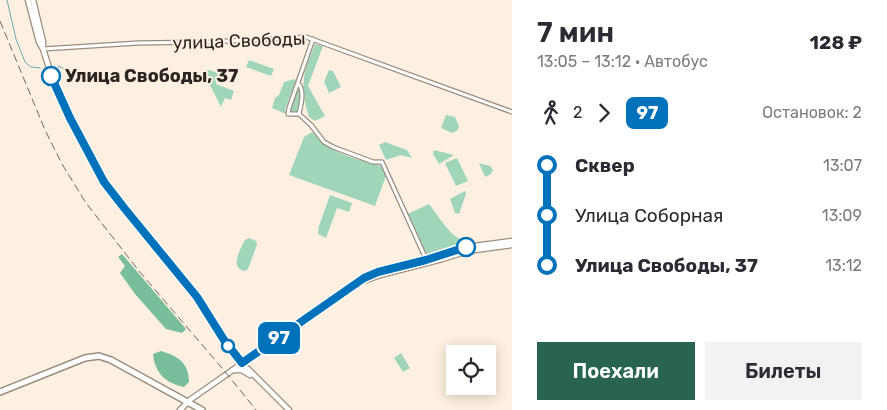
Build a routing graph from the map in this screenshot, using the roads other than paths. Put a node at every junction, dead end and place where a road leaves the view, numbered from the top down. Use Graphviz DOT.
graph roads {
  1 [pos="28,0"];
  2 [pos="33,0"];
  3 [pos="313,39"];
  4 [pos="43,49"];
  5 [pos="298,83"];
  6 [pos="512,112"];
  7 [pos="299,114"];
  8 [pos="512,240"];
  9 [pos="512,245"];
  10 [pos="426,260"];
  11 [pos="358,283"];
  12 [pos="242,363"];
  13 [pos="233,370"];
  14 [pos="258,380"];
  15 [pos="0,394"];
  16 [pos="186,404"];
  17 [pos="180,410"];
  18 [pos="196,410"];
  19 [pos="202,410"];
  20 [pos="289,410"];
  1 -- 4 [label="street"];
  2 -- 4 [label="street"];
  3 -- 4 [label="street, улица Свободы"];
  3 -- 5 [label="street"];
  3 -- 6 [label="street, улица Свободы"];
  4 -- 12 [label="street"];
  5 -- 7 [label="street"];
  5 -- 7 [label="street"];
  7 -- 10 [label="street"];
  8 -- 10 [label="street"];
  9 -- 11 [label="street"];
  10 -- 11 [label="street"];
  11 -- 12 [label="street"];
  12 -- 13 [label="street"];
  12 -- 14 [label="street"];
  13 -- 14 [label="street"];
  13 -- 16 [label="street"];
  14 -- 20 [label="street"];
  15 -- 16 [label="main road"];
  16 -- 17 [label="street"];
  16 -- 18 [label="main road"];
  16 -- 19 [label="main road"];
}
